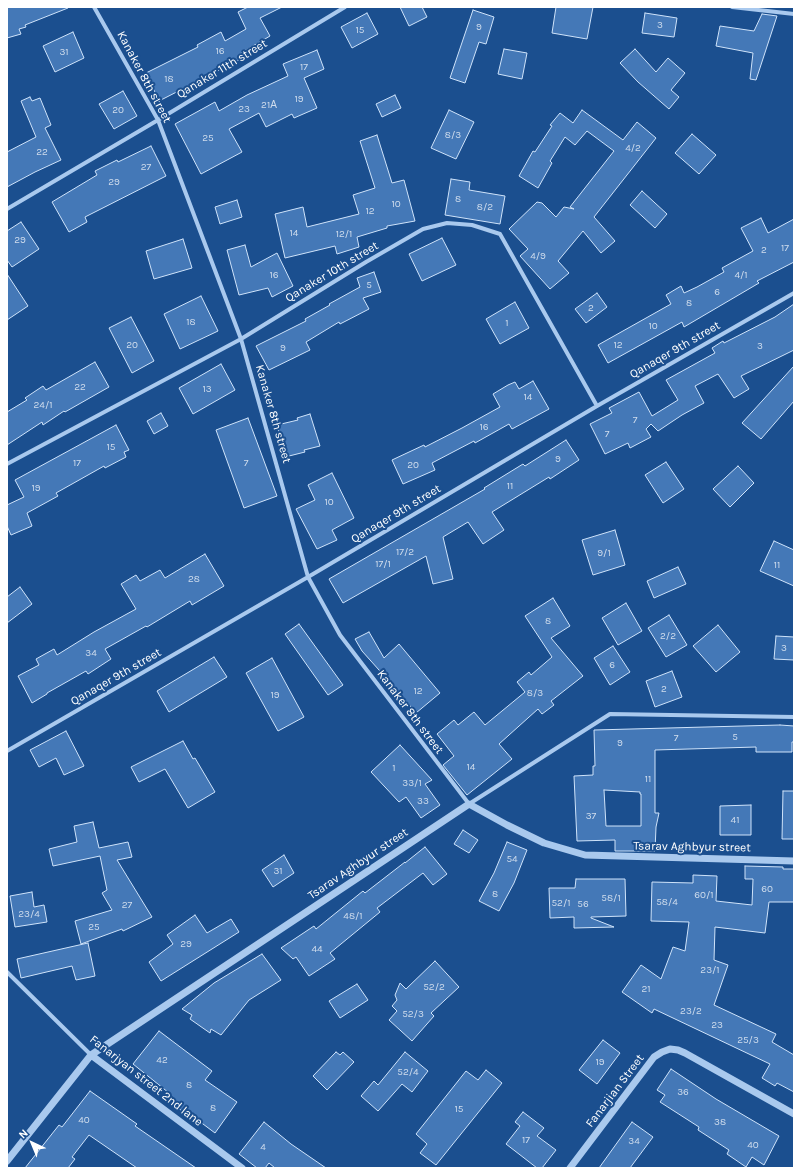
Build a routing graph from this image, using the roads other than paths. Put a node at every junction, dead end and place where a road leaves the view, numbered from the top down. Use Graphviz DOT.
graph roads {
  1 [pos="94,7"];
  2 [pos="345,7"];
  3 [pos="732,7"];
  4 [pos="794,14"];
  5 [pos="158,120"];
  6 [pos="7,210"];
  7 [pos="794,293"];
  8 [pos="241,340"];
  9 [pos="597,406"];
  10 [pos="7,464"];
  11 [pos="308,577"];
  12 [pos="794,717"];
  13 [pos="7,751"];
  14 [pos="469,804"];
  15 [pos="794,861"];
  16 [pos="7,972"];
  17 [pos="91,1055"];
  18 [pos="794,1114"];
  19 [pos="7,1161"];
  20 [pos="242,1168"];
  21 [pos="570,1168"];
  1 -- 5 [label="street, Kanaker 8th street"];
  2 -- 5 [label="street, Qanaker 11th street"];
  3 -- 4 [label="street"];
  5 -- 6 [label="street, Qanaker 11th street"];
  5 -- 8 [label="street, Kanaker 8th street"];
  7 -- 9 [label="street, Qanaqer 9th street"];
  8 -- 9 [label="street, Qanaker 10th street"];
  8 -- 10 [label="street, Qanaker 10th street"];
  8 -- 11 [label="street, Kanaker 8th street"];
  9 -- 11 [label="street, Qanaqer 9th street"];
  11 -- 13 [label="street, Qanaqer 9th street"];
  11 -- 14 [label="street, Kanaker 8th street"];
  12 -- 14 [label="street"];
  14 -- 15 [label="street, Tsarav Aghbyur street"];
  14 -- 17 [label="street, Tsarav Aghbyur street"];
  16 -- 17 [label="street, Fanarjyan street 2nd lane"];
  17 -- 19 [label="street, Tsarav Aghbyur street"];
  17 -- 20 [label="street, Fanarjyan street 2nd lane"];
  18 -- 21 [label="street, Fanarjian Street"];
}
